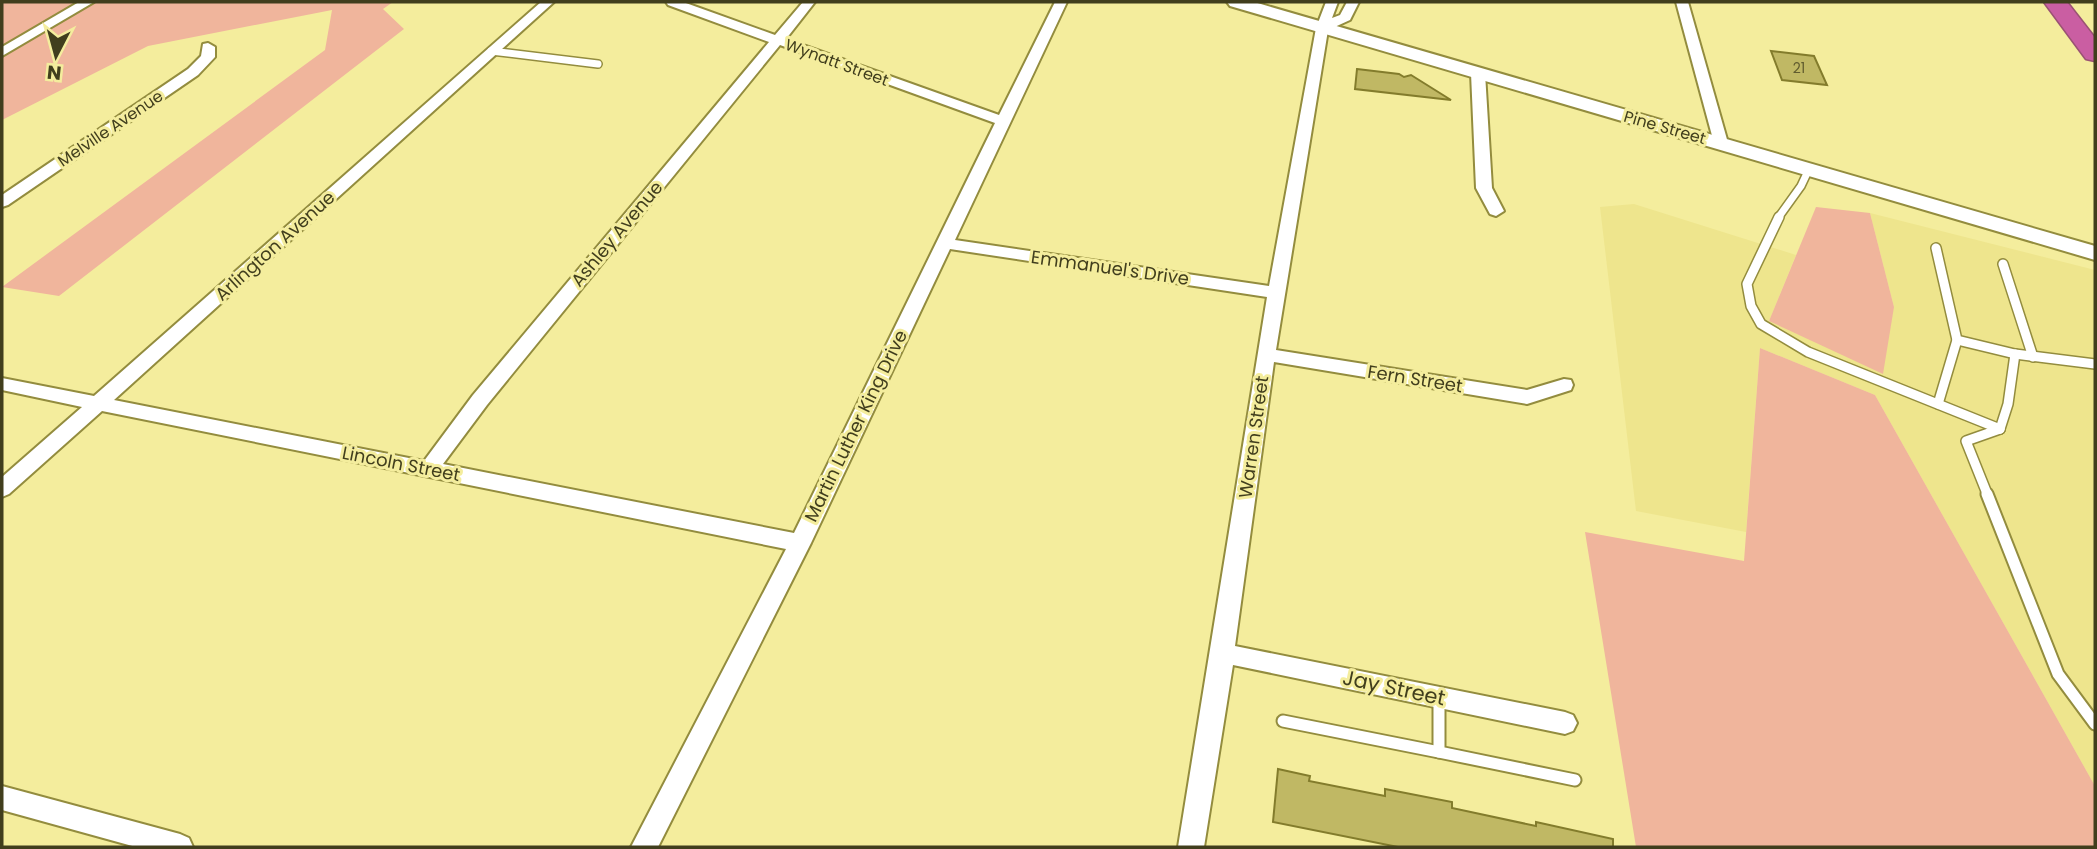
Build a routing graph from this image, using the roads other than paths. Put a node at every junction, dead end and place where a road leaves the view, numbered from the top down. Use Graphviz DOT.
graph roads {
  1 [pos="88,2"];
  2 [pos="548,2"];
  3 [pos="672,2"];
  4 [pos="809,2"];
  5 [pos="1061,2"];
  6 [pos="1236,2"];
  7 [pos="1332,2"];
  8 [pos="1353,2"];
  9 [pos="1682,2"];
  10 [pos="2055,2"];
  11 [pos="1322,28"];
  12 [pos="778,40"];
  13 [pos="208,47"];
  14 [pos="491,51"];
  15 [pos="2,52"];
  16 [pos="2095,54"];
  17 [pos="598,64"];
  18 [pos="1478,73"];
  19 [pos="1002,121"];
  20 [pos="1721,143"];
  21 [pos="1809,169"];
  22 [pos="2,202"];
  23 [pos="1496,211"];
  24 [pos="944,243"];
  25 [pos="1936,248"];
  26 [pos="2095,253"];
  27 [pos="2003,264"];
  28 [pos="1277,293"];
  29 [pos="1957,340"];
  30 [pos="2015,354"];
  31 [pos="1266,355"];
  32 [pos="2034,357"];
  33 [pos="2095,364"];
  34 [pos="2,384"];
  35 [pos="1564,385"];
  36 [pos="100,404"];
  37 [pos="1938,404"];
  38 [pos="2000,429"];
  39 [pos="429,469"];
  40 [pos="2,489"];
  41 [pos="800,543"];
  42 [pos="1223,653"];
  43 [pos="1439,698"];
  44 [pos="1283,721"];
  45 [pos="1564,723"];
  46 [pos="2095,724"];
  47 [pos="1438,752"];
  48 [pos="1575,780"];
  49 [pos="6,805"];
  50 [pos="180,847"];
  51 [pos="644,847"];
  52 [pos="1191,847"];
  1 -- 15 [label="street"];
  2 -- 14 [label="street, Arlington Avenue"];
  3 -- 12 [label="street, Wynatt Street"];
  4 -- 12 [label="street, Ashley Avenue"];
  5 -- 19 [label="street, Martin Luther King Drive"];
  6 -- 11 [label="street, Pine Street"];
  7 -- 11 [label="street, Warren Street"];
  8 -- 11 [label="street"];
  9 -- 20 [label="street"];
  10 -- 16 [label="highway"];
  11 -- 18 [label="street, Pine Street"];
  11 -- 28 [label="street, Warren Street"];
  12 -- 19 [label="street, Wynatt Street"];
  12 -- 39 [label="street, Ashley Avenue"];
  13 -- 22 [label="street, Melville Avenue"];
  14 -- 17 [label="lane"];
  14 -- 36 [label="street, Arlington Avenue"];
  18 -- 20 [label="street, Pine Street"];
  18 -- 23 [label="street"];
  19 -- 24 [label="street, Martin Luther King Drive"];
  20 -- 21 [label="street, Pine Street"];
  21 -- 26 [label="street, Pine Street"];
  21 -- 37 [label="lane"];
  24 -- 28 [label="street, Emmanuel's Drive"];
  24 -- 41 [label="street, Martin Luther King Drive"];
  25 -- 29 [label="lane"];
  27 -- 32 [label="lane"];
  28 -- 31 [label="street, Warren Street"];
  29 -- 30 [label="lane"];
  29 -- 37 [label="lane"];
  30 -- 32 [label="lane"];
  30 -- 38 [label="lane"];
  31 -- 35 [label="street, Fern Street"];
  31 -- 42 [label="street, Warren Street"];
  32 -- 33 [label="lane"];
  34 -- 36 [label="street, Lincoln Street"];
  36 -- 39 [label="street, Lincoln Street"];
  36 -- 40 [label="street, Arlington Avenue"];
  37 -- 38 [label="lane"];
  38 -- 46 [label="lane"];
  39 -- 41 [label="street, Lincoln Street"];
  41 -- 51 [label="street, Martin Luther King Drive"];
  42 -- 43 [label="street, Jay Street"];
  42 -- 52 [label="street, Warren Street"];
  43 -- 45 [label="street, Jay Street"];
  43 -- 47 [label="lane"];
  44 -- 47 [label="lane"];
  47 -- 48 [label="lane"];
  49 -- 50 [label="street"];
}
